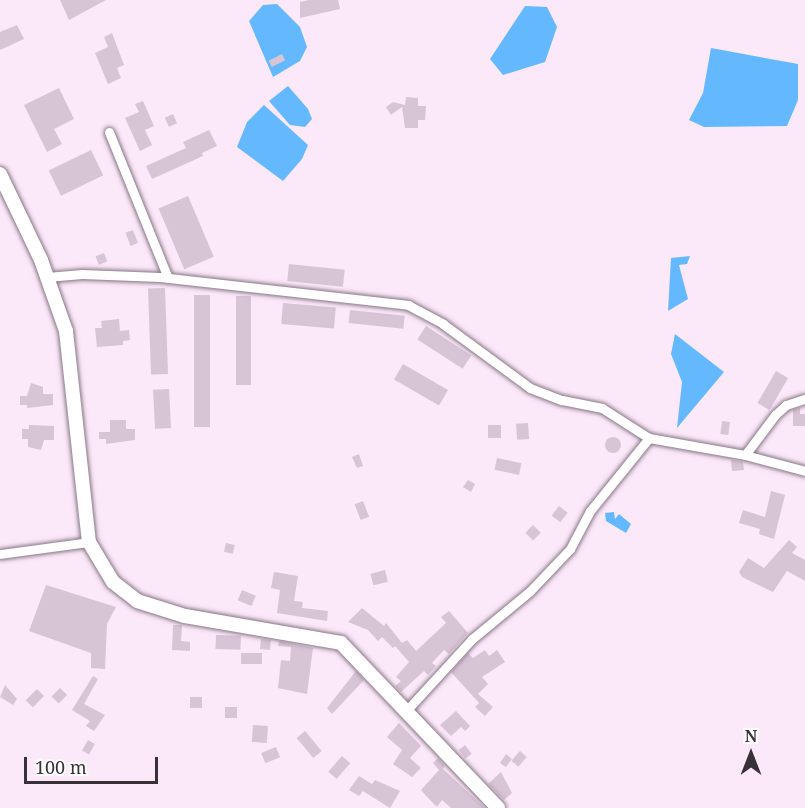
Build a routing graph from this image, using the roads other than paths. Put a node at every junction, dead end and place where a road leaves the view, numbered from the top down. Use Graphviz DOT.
graph roads {
  1 [pos="109,132"];
  2 [pos="0,174"];
  3 [pos="47,278"];
  4 [pos="168,278"];
  5 [pos="805,399"];
  6 [pos="649,438"];
  7 [pos="745,455"];
  8 [pos="805,471"];
  9 [pos="89,542"];
  10 [pos="0,554"];
  11 [pos="406,711"];
  12 [pos="498,808"];
  1 -- 4 [label="street"];
  2 -- 3 [label="highway"];
  3 -- 4 [label="street"];
  3 -- 9 [label="highway"];
  4 -- 6 [label="street"];
  5 -- 7 [label="street"];
  6 -- 7 [label="street"];
  6 -- 11 [label="street"];
  7 -- 8 [label="street"];
  9 -- 10 [label="street"];
  9 -- 11 [label="highway"];
  11 -- 12 [label="highway"];
}
